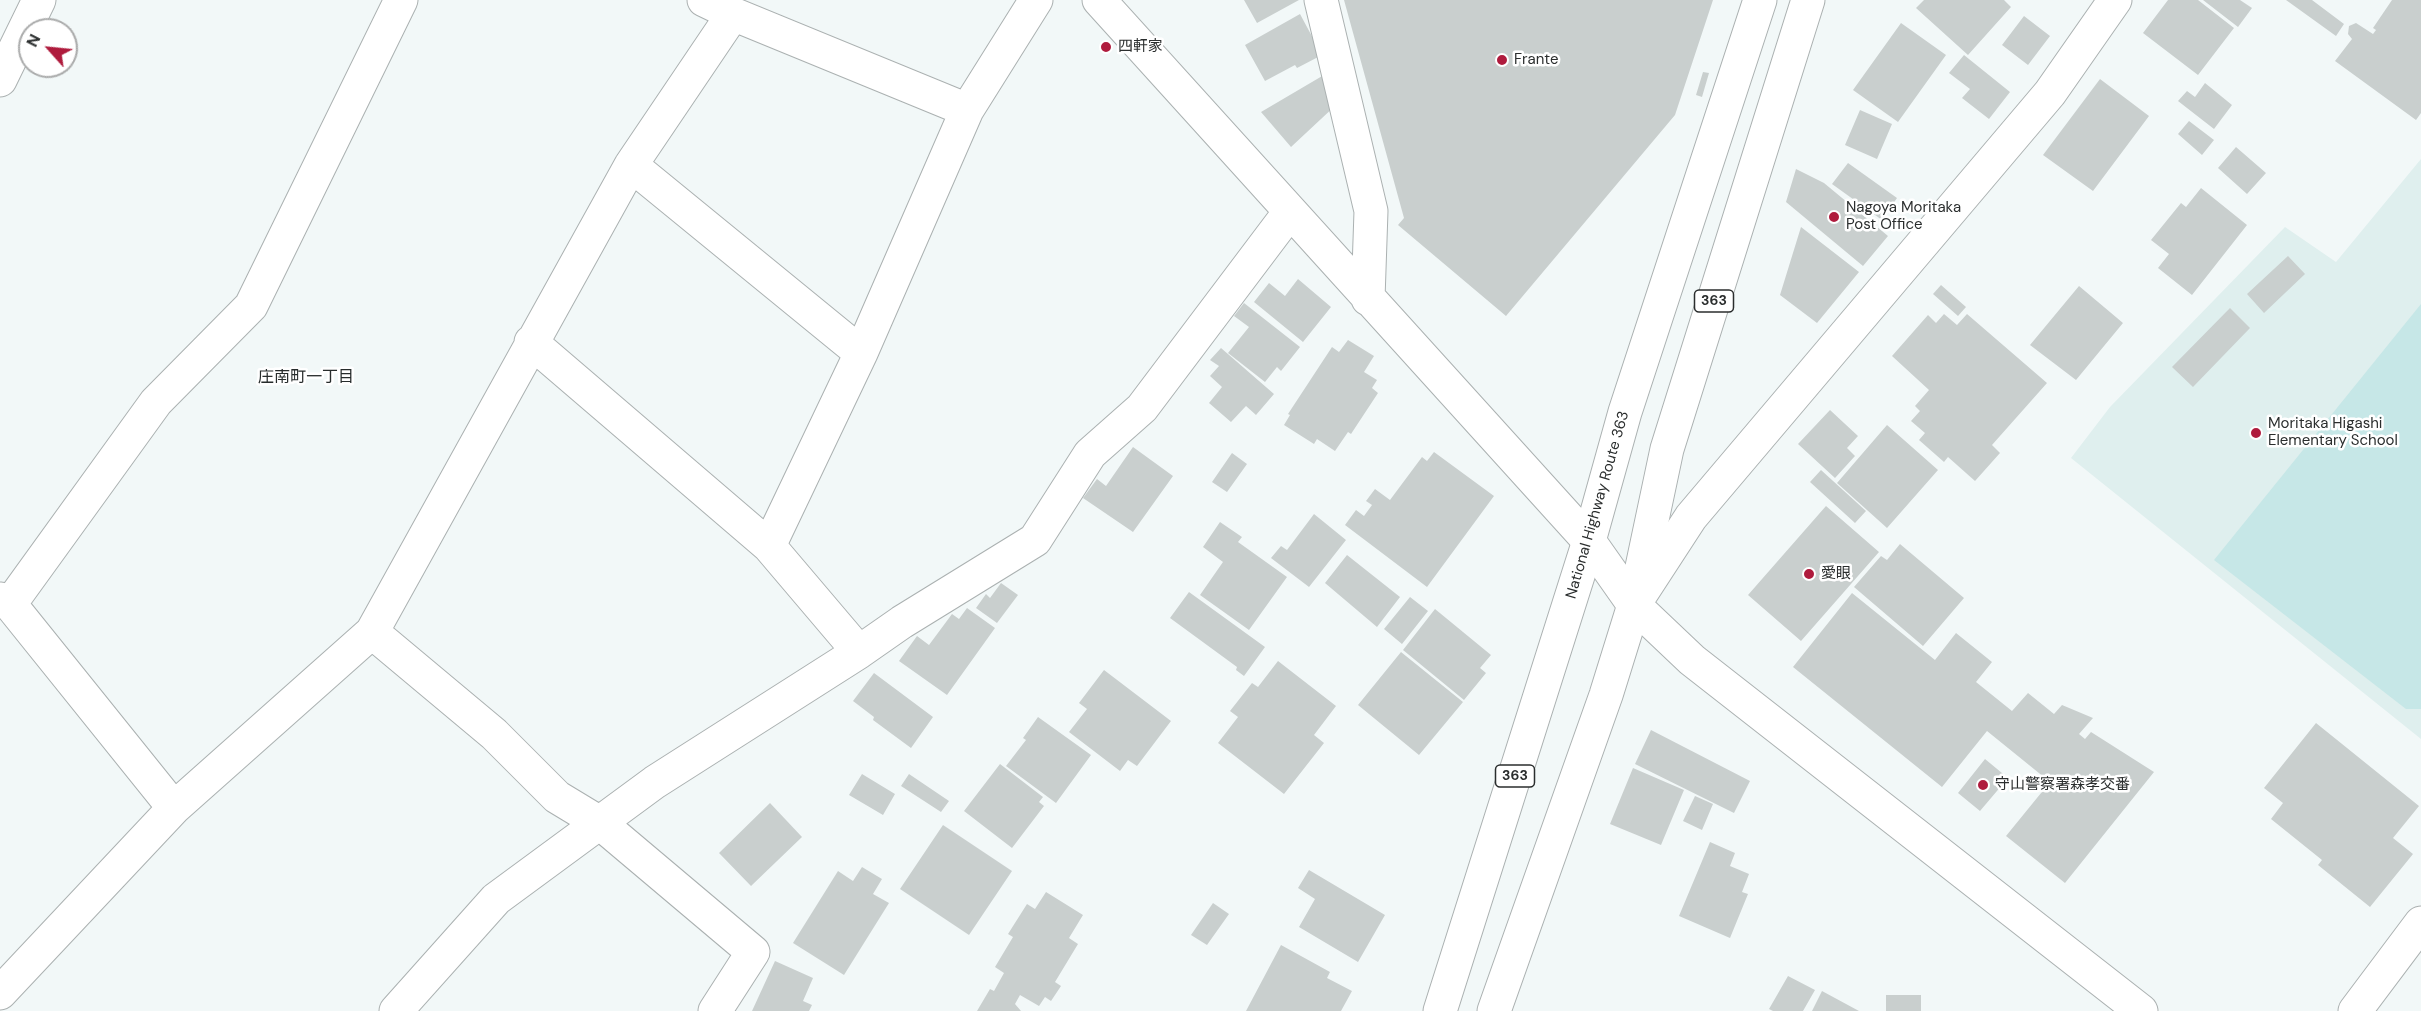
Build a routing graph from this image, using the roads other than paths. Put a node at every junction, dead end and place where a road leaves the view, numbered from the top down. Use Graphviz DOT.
graph roads {
  1 [pos="39,0"];
  2 [pos="401,0"];
  3 [pos="1036,0"];
  4 [pos="1099,0"];
  5 [pos="1321,0"];
  6 [pos="1760,0"];
  7 [pos="1809,0"];
  8 [pos="2115,0"];
  9 [pos="718,7"];
  10 [pos="0,80"];
  11 [pos="967,110"];
  12 [pos="631,165"];
  13 [pos="1289,213"];
  14 [pos="1368,299"];
  15 [pos="531,342"];
  16 [pos="861,353"];
  17 [pos="1589,541"];
  18 [pos="768,546"];
  19 [pos="5,602"];
  20 [pos="1634,605"];
  21 [pos="372,632"];
  22 [pos="859,652"];
  23 [pos="174,808"];
  24 [pos="600,823"];
  25 [pos="2421,923"];
  26 [pos="0,993"];
  27 [pos="396,1011"];
  28 [pos="715,1011"];
  29 [pos="1440,1011"];
  30 [pos="1494,1011"];
  31 [pos="2141,1011"];
  32 [pos="2355,1011"];
  1 -- 10 [label="main road"];
  2 -- 19 [label="main road"];
  3 -- 11 [label="main road"];
  4 -- 13 [label="main road"];
  5 -- 14 [label="main road"];
  6 -- 17 [label="main road, National Highway Route 363 / 363"];
  7 -- 20 [label="main road, 363"];
  8 -- 20 [label="main road"];
  9 -- 11 [label="main road"];
  9 -- 12 [label="main road"];
  11 -- 16 [label="main road"];
  12 -- 15 [label="main road"];
  12 -- 16 [label="main road"];
  13 -- 14 [label="main road"];
  13 -- 22 [label="main road"];
  14 -- 17 [label="main road"];
  15 -- 18 [label="main road"];
  15 -- 21 [label="main road"];
  16 -- 18 [label="main road"];
  17 -- 20 [label="main road"];
  17 -- 29 [label="main road, National Highway Route 363 / 363"];
  18 -- 22 [label="main road"];
  19 -- 23 [label="main road"];
  20 -- 30 [label="main road, 363"];
  20 -- 31 [label="main road"];
  21 -- 23 [label="main road"];
  21 -- 24 [label="main road"];
  22 -- 24 [label="main road"];
  23 -- 26 [label="main road"];
  24 -- 27 [label="main road"];
  24 -- 28 [label="main road"];
  25 -- 32 [label="main road"];
}
